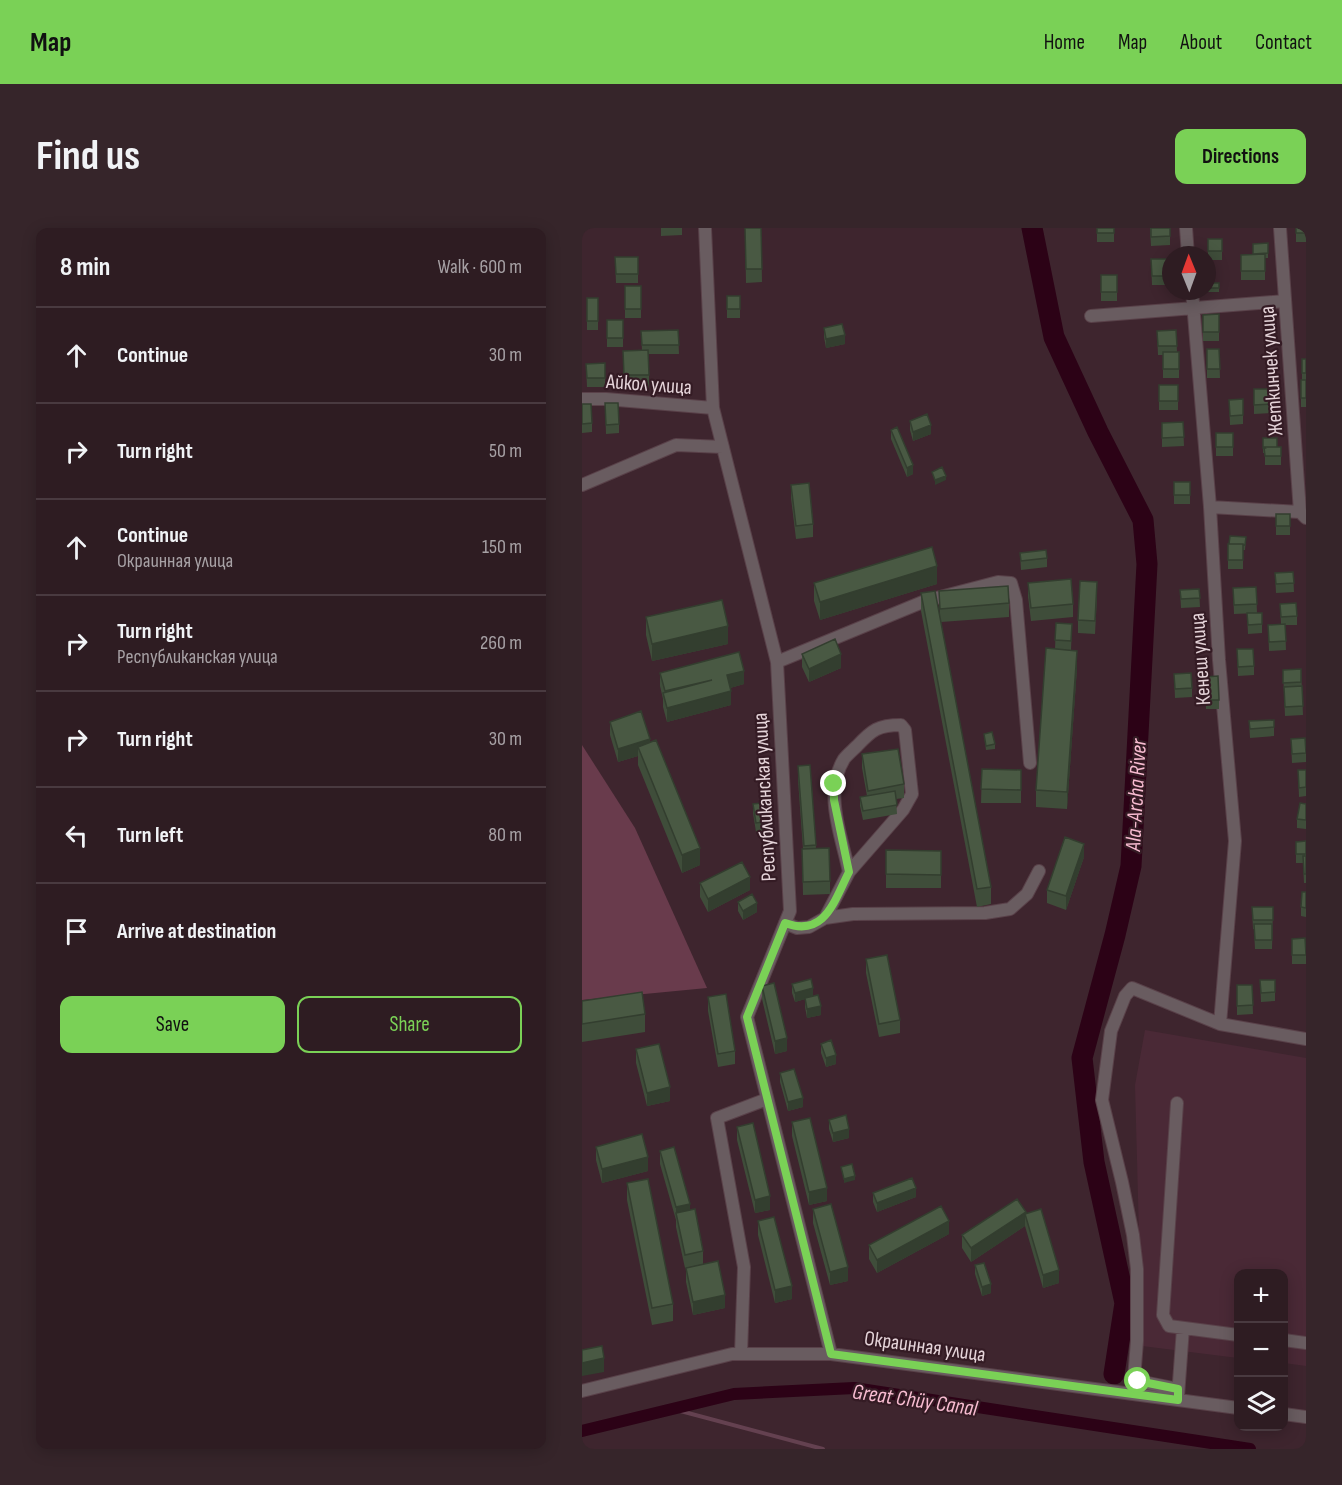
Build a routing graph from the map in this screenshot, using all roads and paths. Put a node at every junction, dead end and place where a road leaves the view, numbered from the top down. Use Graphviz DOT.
graph roads {
  1 [pos="705,228"];
  2 [pos="1186,228"];
  3 [pos="1280,228"];
  4 [pos="1187,246"];
  5 [pos="1193,300"];
  6 [pos="1285,301"];
  7 [pos="1193,308"];
  8 [pos="1091,316"];
  9 [pos="582,399"];
  10 [pos="713,408"];
  11 [pos="723,447"];
  12 [pos="582,485"];
  13 [pos="1210,507"];
  14 [pos="1303,515"];
  15 [pos="777,662"];
  16 [pos="1030,763"];
  17 [pos="1039,871"];
  18 [pos="849,872"];
  19 [pos="825,918"];
  20 [pos="785,923"];
  21 [pos="1220,1024"];
  22 [pos="1306,1039"];
  23 [pos="767,1099"];
  24 [pos="1177,1103"];
  25 [pos="1183,1328"];
  26 [pos="1234,1334"];
  27 [pos="1288,1341"];
  28 [pos="1306,1343"];
  29 [pos="741,1354"];
  30 [pos="831,1354"];
  31 [pos="582,1391"];
  32 [pos="1178,1394"];
  33 [pos="1234,1407"];
  34 [pos="1288,1415"];
  35 [pos="1306,1417"];
  1 -- 10 [label="street, Республиканская улица"];
  2 -- 4 [label="street"];
  3 -- 6 [label="street, Жеткинчек улица"];
  5 -- 7 [label="street, Кенеш улица"];
  6 -- 7 [label="street"];
  6 -- 14 [label="street, Жеткинчек улица"];
  7 -- 8 [label="street"];
  7 -- 13 [label="street, Кенеш улица"];
  9 -- 10 [label="street, Айкол улица"];
  10 -- 11 [label="street, Республиканская улица"];
  11 -- 12 [label="street"];
  11 -- 15 [label="street, Республиканская улица"];
  13 -- 14 [label="street"];
  13 -- 21 [label="street, Кенеш улица"];
  15 -- 16 [label="street"];
  15 -- 20 [label="street, Республиканская улица"];
  17 -- 19 [label="street"];
  18 -- 18 [label="street"];
  18 -- 19 [label="street"];
  19 -- 20 [label="street"];
  20 -- 23 [label="street, Республиканская улица"];
  21 -- 22 [label="street"];
  21 -- 32 [label="street"];
  23 -- 29 [label="street"];
  23 -- 30 [label="street, Республиканская улица"];
  24 -- 25 [label="street"];
  25 -- 26 [label="street"];
  25 -- 32 [label="street"];
  27 -- 28 [label="street"];
  29 -- 30 [label="street, Окраинная улица"];
  29 -- 31 [label="street, Окраинная улица"];
  30 -- 32 [label="street, Окраинная улица"];
  32 -- 33 [label="street"];
  34 -- 35 [label="street"];
}
